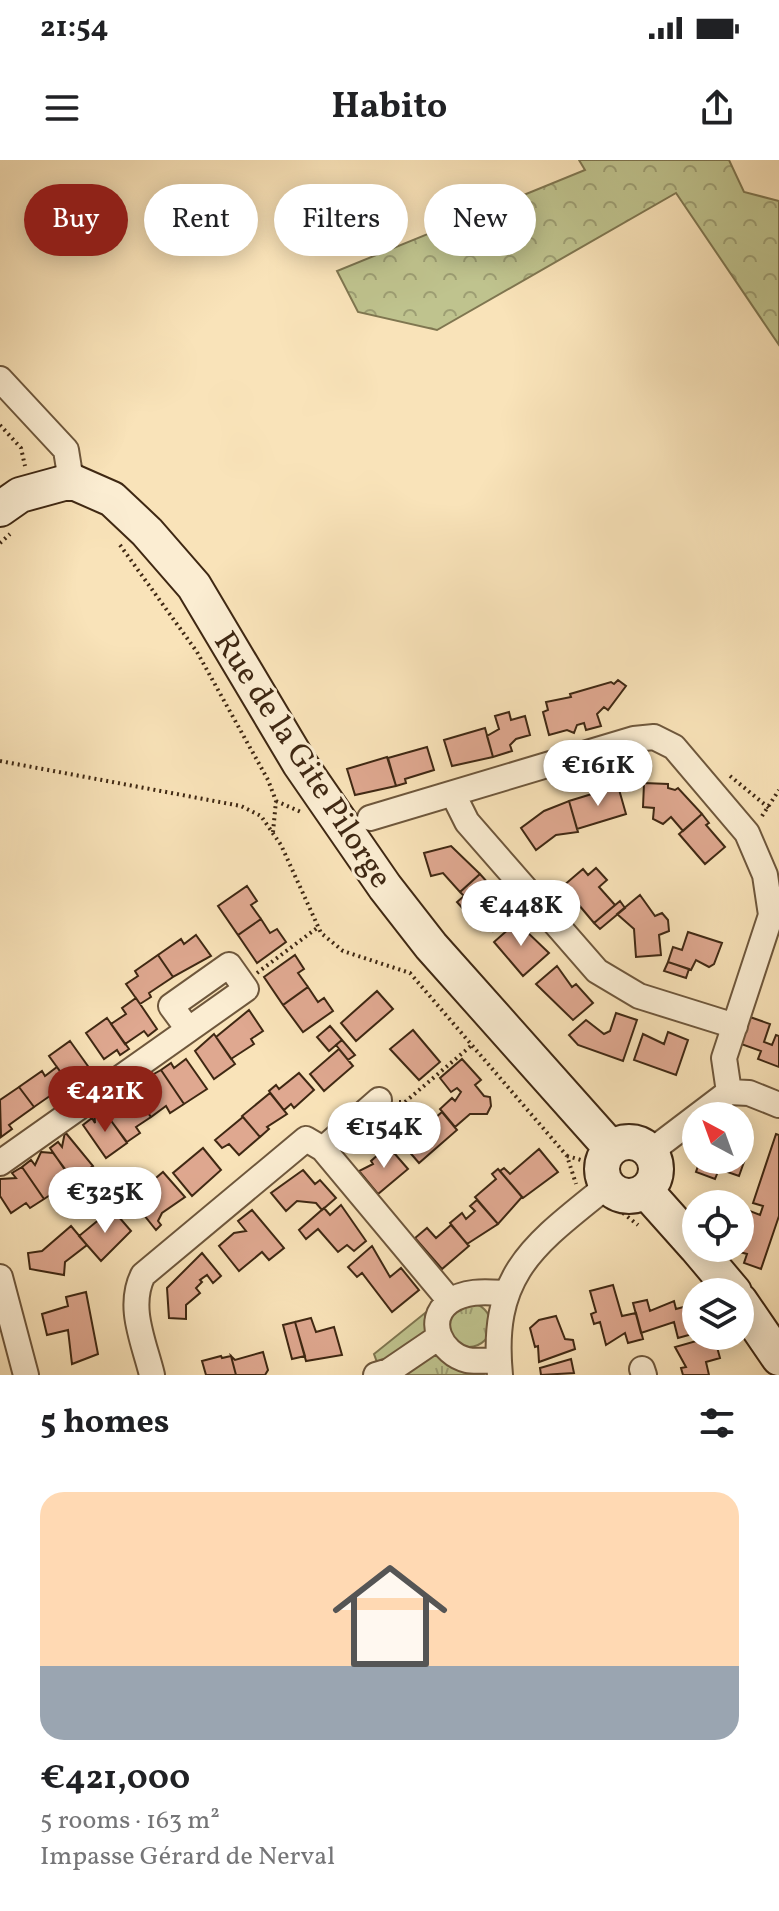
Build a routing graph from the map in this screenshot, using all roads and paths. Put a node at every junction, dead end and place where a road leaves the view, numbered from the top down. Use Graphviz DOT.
graph roads {
  1 [pos="0,379"];
  2 [pos="71,481"];
  3 [pos="10,517"];
  4 [pos="116,541"];
  5 [pos="0,543"];
  6 [pos="0,761"];
  7 [pos="779,790"];
  8 [pos="454,796"];
  9 [pos="370,818"];
  10 [pos="273,833"];
  11 [pos="747,833"];
  12 [pos="775,915"];
  13 [pos="318,927"];
  14 [pos="242,983"];
  15 [pos="735,1026"];
  16 [pos="472,1045"];
  17 [pos="729,1092"];
  18 [pos="379,1100"];
  19 [pos="779,1105"];
  20 [pos="611,1148"];
  21 [pos="323,1149"];
  22 [pos="650,1152"];
  23 [pos="0,1163"];
  24 [pos="646,1191"];
  25 [pos="595,1196"];
  26 [pos="682,1231"];
  27 [pos="646,1234"];
  28 [pos="709,1262"];
  29 [pos="0,1277"];
  30 [pos="722,1278"];
  31 [pos="504,1293"];
  32 [pos="450,1301"];
  33 [pos="754,1321"];
  34 [pos="439,1337"];
  35 [pos="779,1358"];
  36 [pos="499,1368"];
  37 [pos="26,1375"];
  38 [pos="152,1375"];
  39 [pos="376,1375"];
  1 -- 2 [label="street"];
  2 -- 3 [label="street"];
  2 -- 20 [label="street, Rue de la Gite Pilorge"];
  3 -- 5 [label="path"];
  4 -- 10 [label="path"];
  6 -- 10 [label="path"];
  7 -- 11 [label="path"];
  8 -- 9 [label="street"];
  8 -- 11 [label="street"];
  8 -- 15 [label="street"];
  10 -- 13 [label="path"];
  11 -- 12 [label="street"];
  12 -- 15 [label="street"];
  13 -- 14 [label="path"];
  13 -- 16 [label="path"];
  14 -- 23 [label="street"];
  15 -- 17 [label="street"];
  16 -- 18 [label="path"];
  16 -- 25 [label="path"];
  17 -- 19 [label="street"];
  17 -- 22 [label="street"];
  18 -- 21 [label="street"];
  20 -- 22 [label="street"];
  20 -- 25 [label="street"];
  21 -- 32 [label="street"];
  21 -- 38 [label="street"];
  22 -- 24 [label="street"];
  24 -- 25 [label="street"];
  24 -- 26 [label="street"];
  25 -- 27 [label="path"];
  25 -- 31 [label="street"];
  28 -- 30 [label="street"];
  29 -- 37 [label="street"];
  31 -- 32 [label="street"];
  31 -- 36 [label="street"];
  32 -- 34 [label="street"];
  33 -- 35 [label="street"];
  34 -- 36 [label="street"];
  34 -- 39 [label="street"];
}
